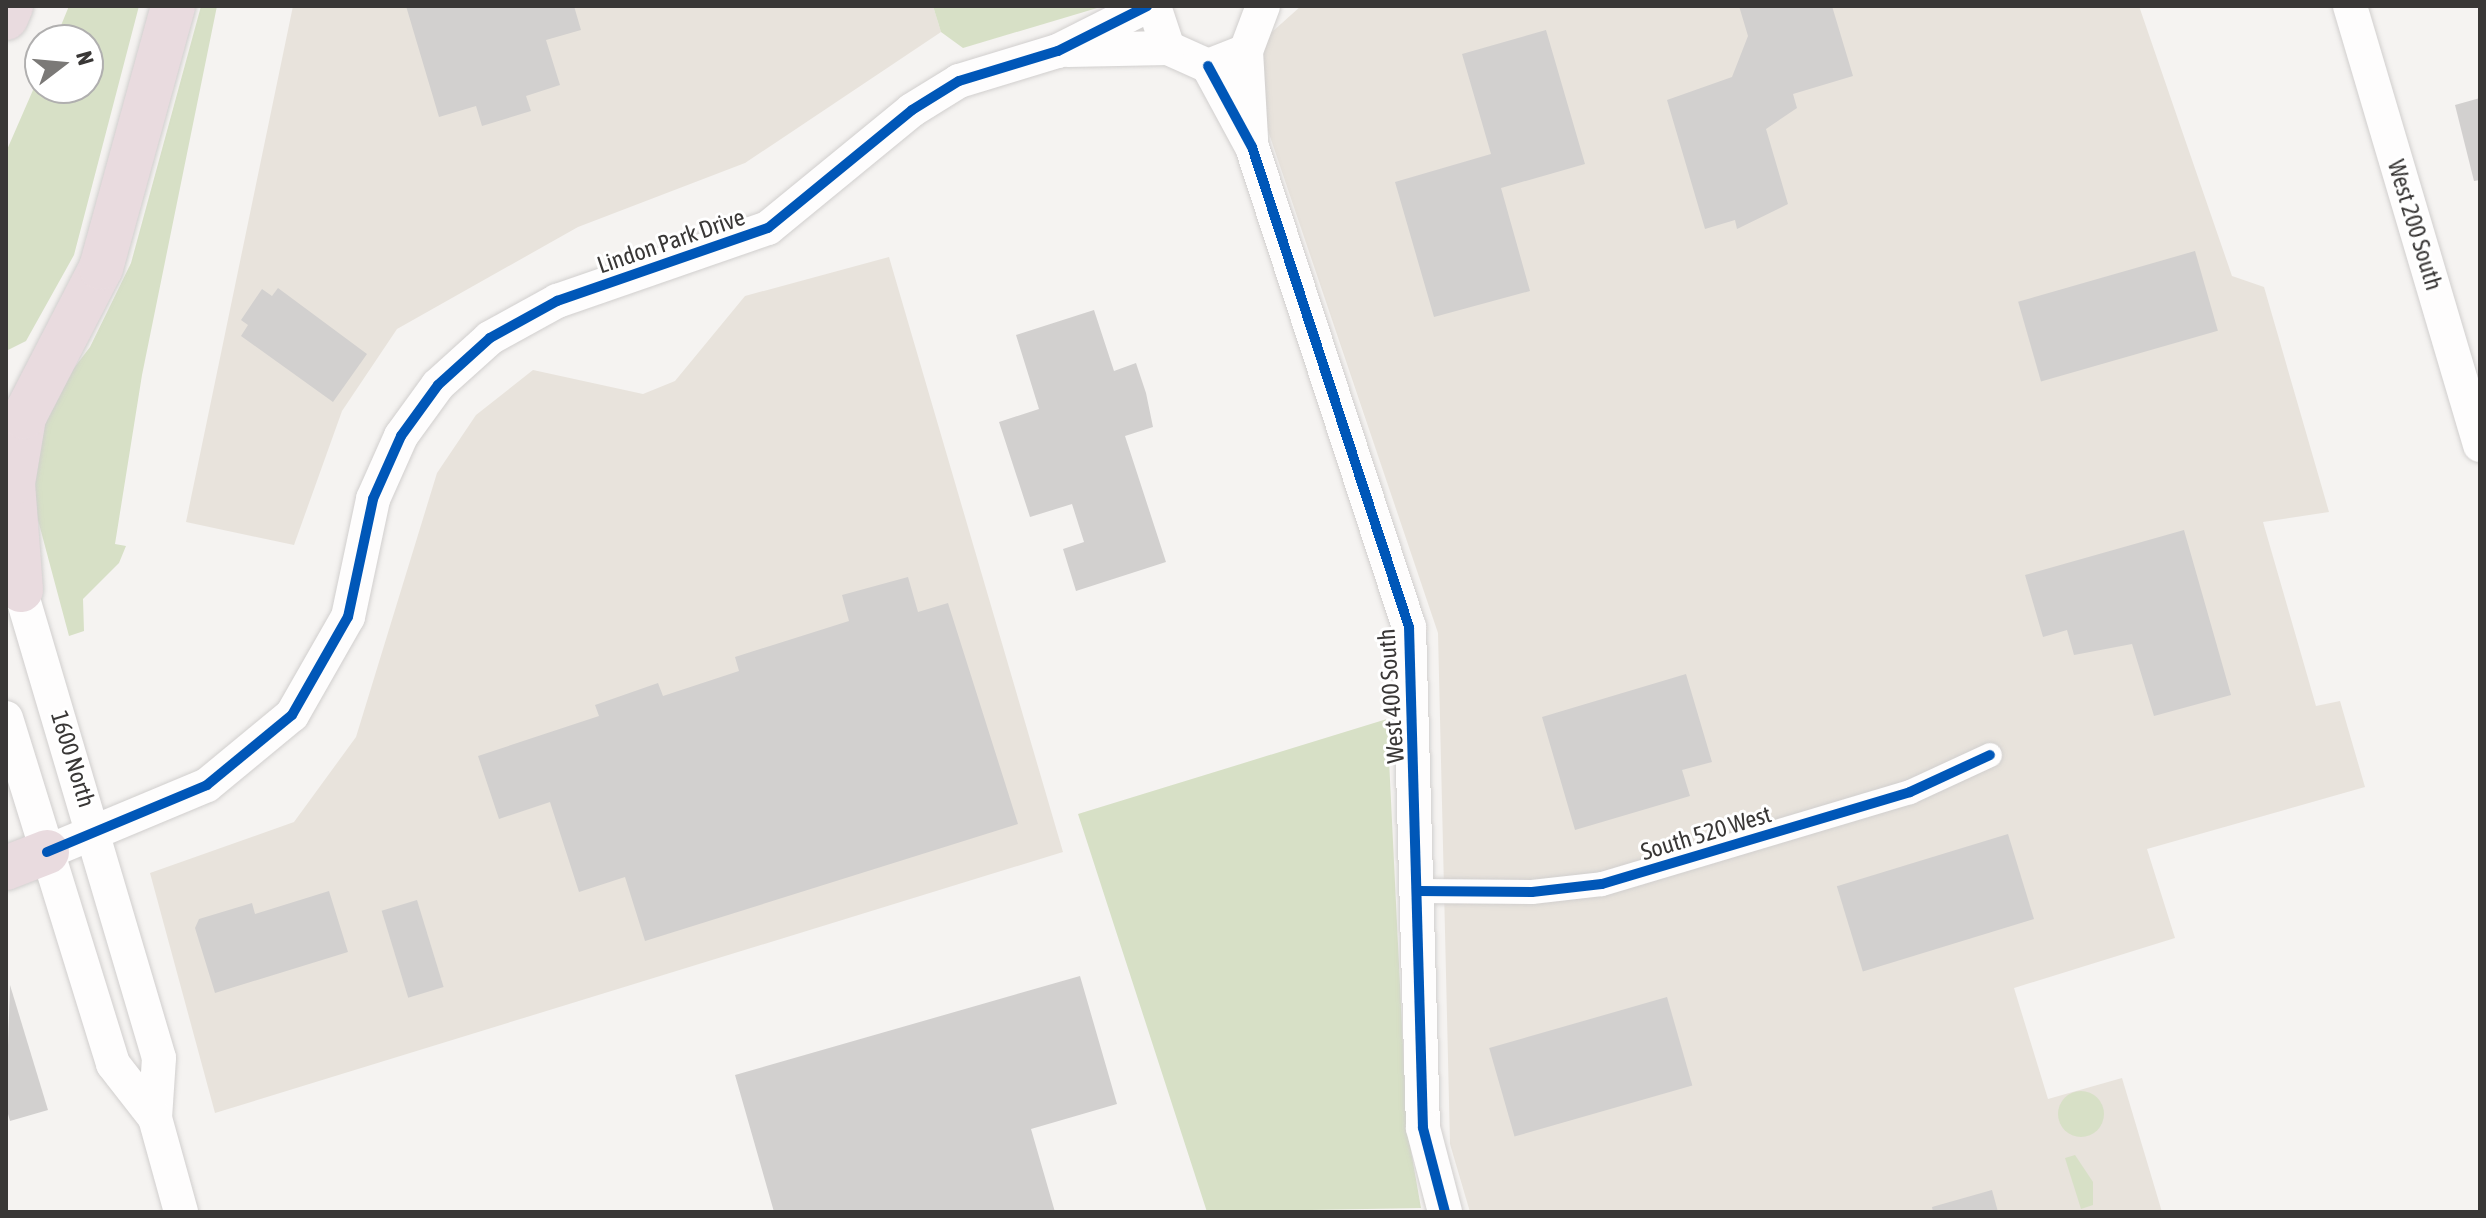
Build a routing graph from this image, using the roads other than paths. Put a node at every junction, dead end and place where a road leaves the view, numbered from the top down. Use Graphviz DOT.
graph roads {
  1 [pos="11,6"];
  2 [pos="173,6"];
  3 [pos="1147,6"];
  4 [pos="1154,6"];
  5 [pos="2350,6"];
  6 [pos="1269,10"];
  7 [pos="6,18"];
  8 [pos="1168,48"];
  9 [pos="1058,51"];
  10 [pos="1246,51"];
  11 [pos="1208,66"];
  12 [pos="1252,147"];
  13 [pos="78,310"];
  14 [pos="6,384"];
  15 [pos="2480,445"];
  16 [pos="6,542"];
  17 [pos="21,590"];
  18 [pos="6,718"];
  19 [pos="1990,755"];
  20 [pos="95,833"];
  21 [pos="47,852"];
  22 [pos="6,868"];
  23 [pos="1419,891"];
  24 [pos="155,1118"];
  25 [pos="181,1212"];
  26 [pos="1445,1212"];
  1 -- 7 [label="highway"];
  2 -- 13 [label="highway"];
  3 -- 9 [label="street, Lindon Park Drive"];
  4 -- 8 [label="street"];
  5 -- 15 [label="street, West 200 South"];
  6 -- 10 [label="street"];
  8 -- 9 [label="street, Lindon Park Drive"];
  8 -- 11 [label="street"];
  9 -- 20 [label="street, Lindon Park Drive"];
  10 -- 11 [label="street"];
  10 -- 12 [label="street, West 400 South"];
  11 -- 12 [label="street, West 400 South"];
  12 -- 23 [label="street, West 400 South"];
  13 -- 14 [label="highway"];
  13 -- 17 [label="highway"];
  16 -- 17 [label="street, 1600 North"];
  17 -- 20 [label="street, 1600 North"];
  18 -- 21 [label="street, 1600 North"];
  19 -- 23 [label="street, South 520 West"];
  20 -- 21 [label="street, Lindon Park Drive"];
  20 -- 24 [label="street, 1600 North"];
  21 -- 22 [label="highway"];
  21 -- 24 [label="street, 1600 North"];
  23 -- 26 [label="street, West 400 South"];
  24 -- 25 [label="street, 1600 North"];
}
